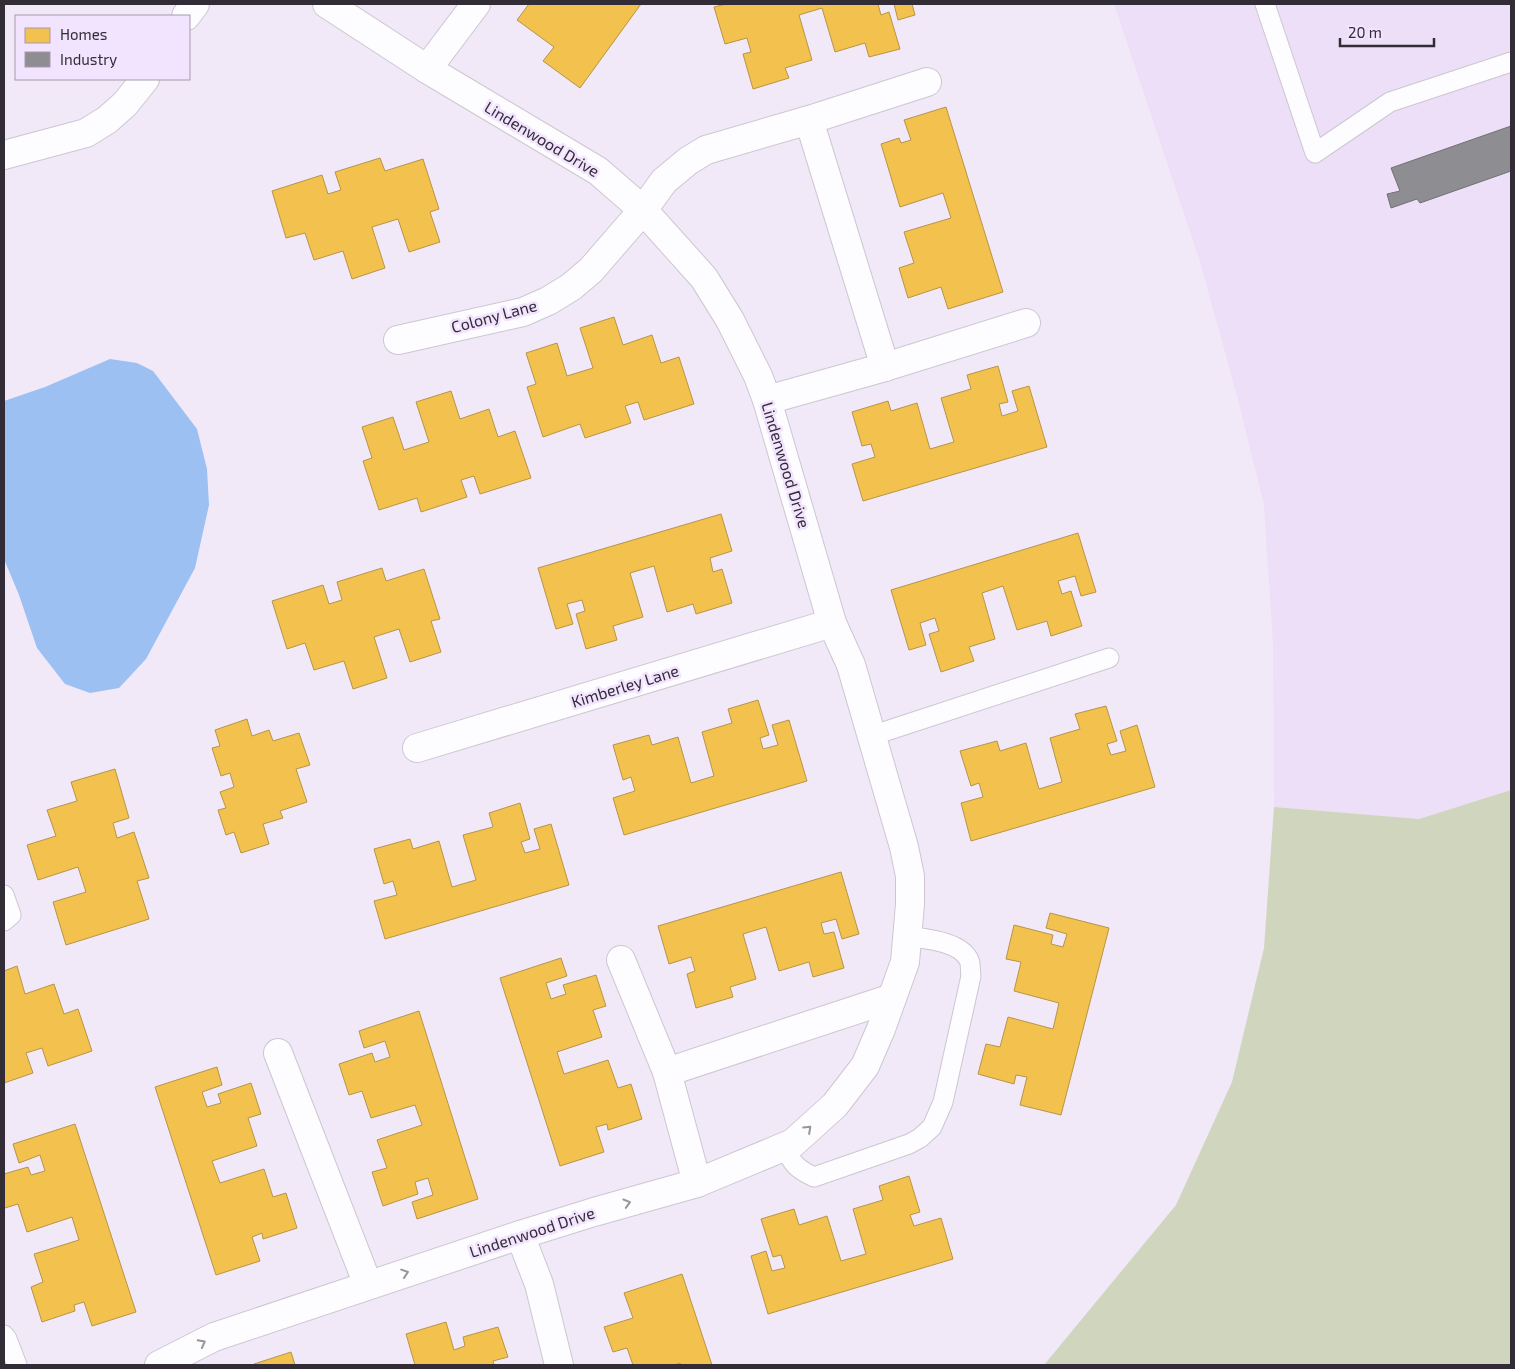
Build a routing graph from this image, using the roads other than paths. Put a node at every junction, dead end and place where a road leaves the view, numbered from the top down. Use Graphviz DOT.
graph roads {
  1 [pos="195,4"];
  2 [pos="476,4"];
  3 [pos="1265,4"];
  4 [pos="336,6"];
  5 [pos="187,15"];
  6 [pos="1511,62"];
  7 [pos="427,69"];
  8 [pos="144,80"];
  9 [pos="927,82"];
  10 [pos="809,120"];
  11 [pos="4,155"];
  12 [pos="643,210"];
  13 [pos="1026,323"];
  14 [pos="398,340"];
  15 [pos="885,367"];
  16 [pos="767,400"];
  17 [pos="832,623"];
  18 [pos="1109,658"];
  19 [pos="871,736"];
  20 [pos="417,748"];
  21 [pos="4,895"];
  22 [pos="4,921"];
  23 [pos="907,936"];
  24 [pos="621,960"];
  25 [pos="892,998"];
  26 [pos="278,1053"];
  27 [pos="667,1072"];
  28 [pos="784,1147"];
  29 [pos="698,1183"];
  30 [pos="520,1235"];
  31 [pos="368,1285"];
  32 [pos="4,1335"];
  33 [pos="17,1365"];
  34 [pos="159,1365"];
  35 [pos="559,1365"];
  1 -- 5 [label="street"];
  2 -- 7 [label="street"];
  3 -- 6 [label="lane"];
  4 -- 7 [label="street, Lindenwood Drive"];
  7 -- 12 [label="street, Lindenwood Drive"];
  8 -- 11 [label="street"];
  9 -- 10 [label="street, Colony Lane"];
  10 -- 12 [label="street, Colony Lane"];
  10 -- 15 [label="street"];
  12 -- 14 [label="street, Colony Lane"];
  12 -- 16 [label="street, Lindenwood Drive"];
  13 -- 15 [label="street"];
  15 -- 16 [label="street"];
  16 -- 17 [label="street, Lindenwood Drive"];
  17 -- 19 [label="street, Lindenwood Drive"];
  17 -- 20 [label="street, Kimberley Lane"];
  18 -- 19 [label="lane"];
  19 -- 23 [label="street, Lindenwood Drive"];
  21 -- 22 [label="lane"];
  23 -- 25 [label="street, Lindenwood Drive"];
  23 -- 28 [label="lane"];
  24 -- 27 [label="street"];
  25 -- 27 [label="street"];
  28 -- 25 [label="street, Lindenwood Drive, one-way"];
  26 -- 31 [label="street"];
  27 -- 29 [label="street"];
  28 -- 29 [label="street, Lindenwood Drive"];
  30 -- 29 [label="street, Lindenwood Drive, one-way"];
  31 -- 30 [label="street, Lindenwood Drive, one-way"];
  30 -- 35 [label="street"];
  34 -- 31 [label="street, Lindenwood Drive, one-way"];
  32 -- 33 [label="lane"];
}
